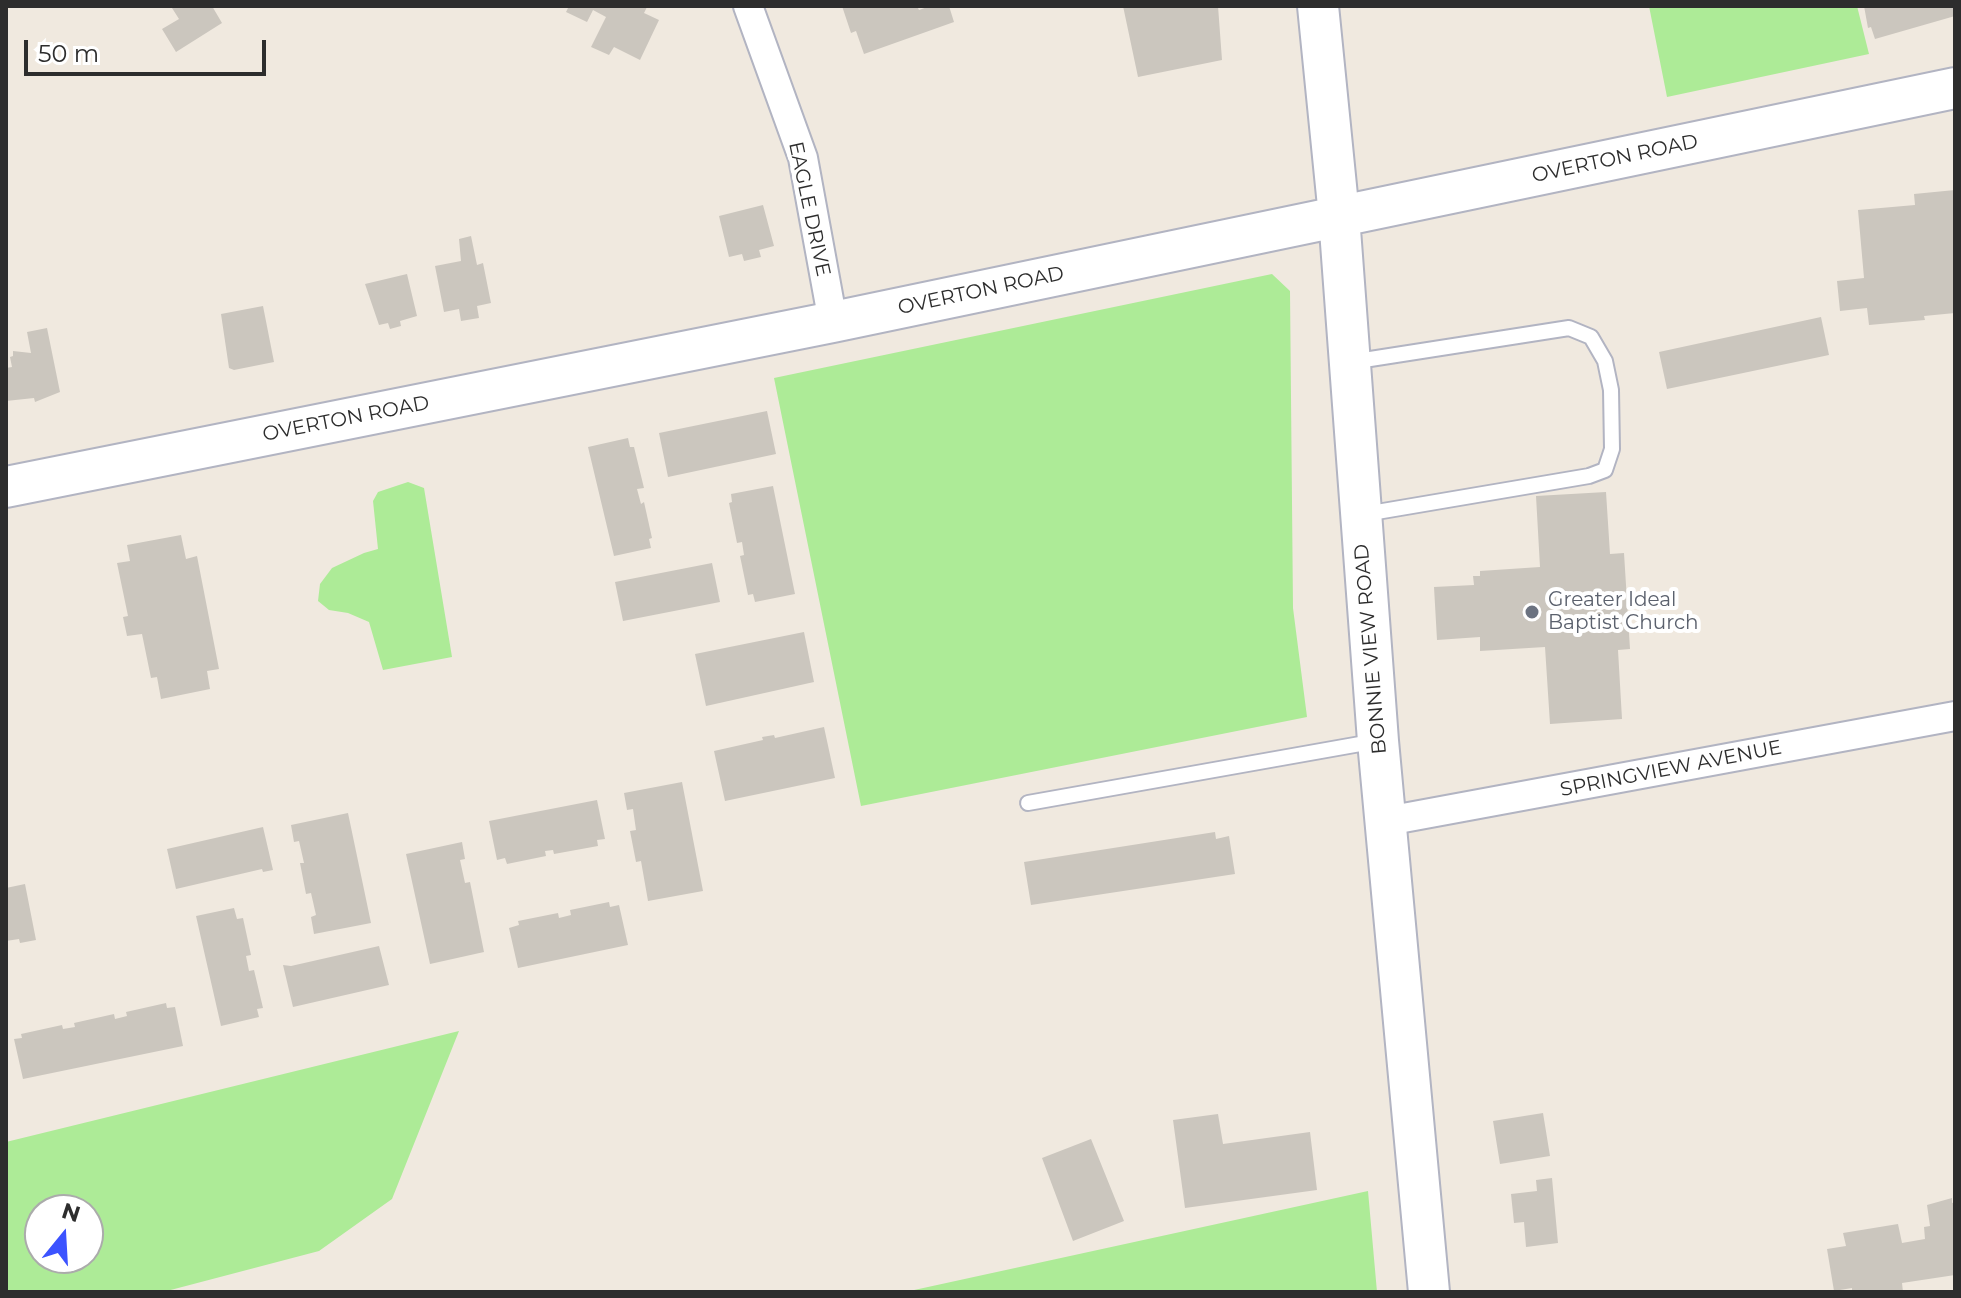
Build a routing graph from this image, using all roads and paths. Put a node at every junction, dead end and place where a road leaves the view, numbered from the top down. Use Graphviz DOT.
graph roads {
  1 [pos="748,6"];
  2 [pos="1318,6"];
  3 [pos="1955,88"];
  4 [pos="1339,216"];
  5 [pos="833,322"];
  6 [pos="1349,363"];
  7 [pos="6,487"];
  8 [pos="1361,515"];
  9 [pos="1955,716"];
  10 [pos="1378,741"];
  11 [pos="1028,803"];
  12 [pos="1387,821"];
  13 [pos="1429,1292"];
  1 -- 5 [label="street, EAGLE DRIVE"];
  2 -- 4 [label="street, BONNIE VIEW ROAD"];
  3 -- 4 [label="street, OVERTON ROAD"];
  4 -- 5 [label="street, OVERTON ROAD"];
  4 -- 6 [label="street, BONNIE VIEW ROAD"];
  5 -- 7 [label="street, OVERTON ROAD"];
  6 -- 8 [label="street, BONNIE VIEW ROAD"];
  6 -- 8 [label="lane"];
  8 -- 10 [label="street, BONNIE VIEW ROAD"];
  9 -- 12 [label="street, SPRINGVIEW AVENUE"];
  10 -- 11 [label="lane"];
  10 -- 12 [label="street, BONNIE VIEW ROAD"];
  12 -- 13 [label="street, BONNIE VIEW ROAD"];
}
